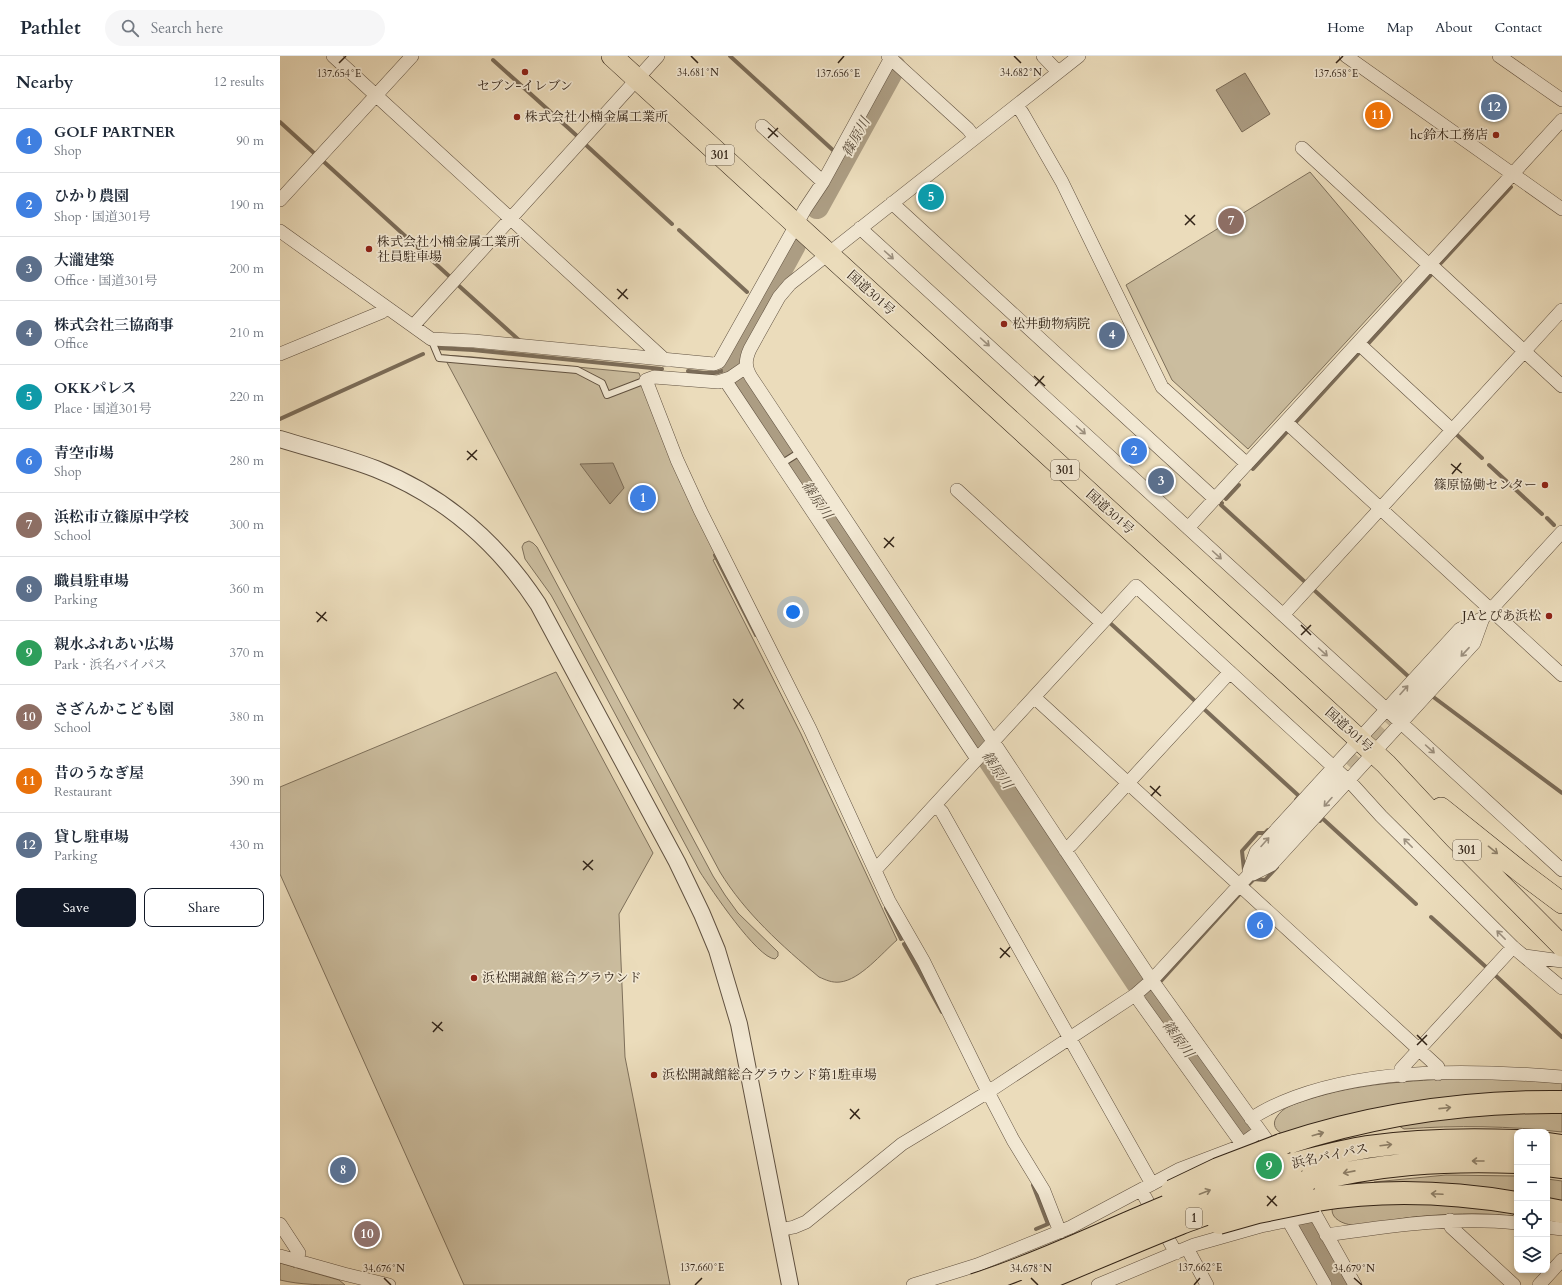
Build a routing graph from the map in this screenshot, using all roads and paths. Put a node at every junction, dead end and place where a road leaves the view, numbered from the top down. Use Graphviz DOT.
graph roads {
  1 [pos="333,56"];
  2 [pos="412,56"];
  3 [pos="612,56"];
  4 [pos="658,56"];
  5 [pos="1043,56"];
  6 [pos="1079,56"];
  7 [pos="1346,56"];
  8 [pos="1499,56"];
  9 [pos="890,57"];
  10 [pos="1058,72"];
  11 [pos="637,79"];
  12 [pos="376,95"];
  13 [pos="1562,100"];
  14 [pos="1017,105"];
  15 [pos="1562,120"];
  16 [pos="762,126"];
  17 [pos="975,138"];
  18 [pos="1302,148"];
  19 [pos="1512,174"];
  20 [pos="823,182"];
  21 [pos="280,200"];
  22 [pos="892,203"];
  23 [pos="1562,209"];
  24 [pos="510,218"];
  25 [pos="796,225"];
  26 [pos="860,228"];
  27 [pos="280,231"];
  28 [pos="828,254"];
  29 [pos="1430,264"];
  30 [pos="386,307"];
  31 [pos="1562,310"];
  32 [pos="413,326"];
  33 [pos="431,339"];
  34 [pos="1358,343"];
  35 [pos="1524,352"];
  36 [pos="280,354"];
  37 [pos="670,360"];
  38 [pos="735,374"];
  39 [pos="674,379"];
  40 [pos="646,380"];
  41 [pos="1562,386"];
  42 [pos="1286,422"];
  43 [pos="1452,430"];
  44 [pos="280,439"];
  45 [pos="798,453"];
  46 [pos="783,463"];
  47 [pos="1247,464"];
  48 [pos="957,490"];
  49 [pos="1215,499"];
  50 [pos="1380,508"];
  51 [pos="1188,528"];
  52 [pos="1562,532"];
  53 [pos="1487,614"];
  54 [pos="1283,615"];
  55 [pos="1102,623"];
  56 [pos="1230,672"];
  57 [pos="1562,675"];
  58 [pos="1034,697"];
  59 [pos="1395,715"];
  60 [pos="991,744"];
  61 [pos="1373,752"];
  62 [pos="978,758"];
  63 [pos="1339,776"];
  64 [pos="1128,783"];
  65 [pos="935,805"];
  66 [pos="1065,850"];
  67 [pos="875,870"];
  68 [pos="1562,870"];
  69 [pos="1243,881"];
  70 [pos="1561,900"];
  71 [pos="1562,946"];
  72 [pos="1513,947"];
  73 [pos="1525,956"];
  74 [pos="1562,961"];
  75 [pos="1150,982"];
  76 [pos="1562,988"];
  77 [pos="1136,994"];
  78 [pos="1070,1038"];
  79 [pos="1419,1049"];
  80 [pos="1438,1074"];
  81 [pos="1402,1076"];
  82 [pos="1562,1077"];
  83 [pos="988,1092"];
  84 [pos="1562,1102"];
  85 [pos="1252,1119"];
  86 [pos="1258,1133"];
  87 [pos="1514,1141"];
  88 [pos="1550,1144"];
  89 [pos="1239,1146"];
  90 [pos="1562,1146"];
  91 [pos="1514,1162"];
  92 [pos="1550,1165"];
  93 [pos="1562,1167"];
  94 [pos="1147,1187"];
  95 [pos="1514,1203"];
  96 [pos="1314,1210"];
  97 [pos="1550,1210"];
  98 [pos="1562,1212"];
  99 [pos="1286,1220"];
  100 [pos="1450,1220"];
  101 [pos="1514,1222"];
  102 [pos="280,1224"];
  103 [pos="1550,1227"];
  104 [pos="1562,1229"];
  105 [pos="779,1230"];
  106 [pos="1060,1232"];
  107 [pos="1326,1235"];
  108 [pos="1046,1238"];
  109 [pos="1181,1250"];
  110 [pos="1083,1253"];
  111 [pos="280,1256"];
  112 [pos="1562,1260"];
  113 [pos="296,1261"];
  114 [pos="359,1281"];
  115 [pos="389,1285"];
  116 [pos="790,1285"];
  117 [pos="913,1285"];
  118 [pos="974,1285"];
  119 [pos="1032,1285"];
  120 [pos="1066,1285"];
  121 [pos="1098,1285"];
  122 [pos="1207,1285"];
  123 [pos="1325,1285"];
  124 [pos="1355,1285"];
  125 [pos="1514,1285"];
  126 [pos="1539,1285"];
  1 -- 12 [label="street"];
  2 -- 12 [label="street"];
  3 -- 11 [label="highway, 国道301号 / 301"];
  4 -- 11 [label="street"];
  5 -- 10 [label="street"];
  6 -- 10 [label="street"];
  7 -- 19 [label="street"];
  8 -- 13 [label="street"];
  9 -- 17 [label="street"];
  9 -- 20 [label="street"];
  10 -- 14 [label="street"];
  11 -- 24 [label="street"];
  11 -- 25 [label="highway, 国道301号 / 301"];
  12 -- 21 [label="street"];
  12 -- 24 [label="street"];
  14 -- 17 [label="street"];
  14 -- 47 [label="street"];
  15 -- 19 [label="street"];
  16 -- 20 [label="street"];
  17 -- 22 [label="street"];
  18 -- 29 [label="street"];
  19 -- 23 [label="street"];
  19 -- 29 [label="street"];
  20 -- 25 [label="street"];
  22 -- 26 [label="street"];
  22 -- 49 [label="street"];
  24 -- 32 [label="street"];
  24 -- 37 [label="street"];
  25 -- 28 [label="highway, 国道301号 / 301"];
  25 -- 37 [label="street"];
  26 -- 28 [label="street"];
  26 -- 51 [label="street, one-way"];
  27 -- 30 [label="street"];
  28 -- 38 [label="street"];
  28 -- 61 [label="highway, 国道301号 / 301"];
  29 -- 34 [label="street"];
  29 -- 35 [label="street"];
  30 -- 32 [label="street"];
  30 -- 36 [label="street"];
  31 -- 35 [label="street"];
  32 -- 33 [label="street"];
  33 -- 37 [label="street"];
  33 -- 40 [label="lane"];
  34 -- 42 [label="street"];
  34 -- 43 [label="street"];
  35 -- 41 [label="street"];
  35 -- 43 [label="street"];
  37 -- 39 [label="street"];
  38 -- 39 [label="street"];
  38 -- 45 [label="street"];
  38 -- 46 [label="street"];
  39 -- 40 [label="street"];
  40 -- 67 [label="street"];
  42 -- 47 [label="street"];
  42 -- 50 [label="street"];
  43 -- 50 [label="street"];
  44 -- 105 [label="street"];
  45 -- 46 [label="lane"];
  45 -- 60 [label="street"];
  46 -- 62 [label="street"];
  47 -- 49 [label="street"];
  48 -- 55 [label="street"];
  49 -- 51 [label="street"];
  50 -- 53 [label="street"];
  50 -- 54 [label="street"];
  51 -- 54 [label="street, one-way"];
  52 -- 53 [label="street"];
  53 -- 57 [label="street"];
  53 -- 59 [label="street, one-way"];
  53 -- 59 [label="street"];
  54 -- 59 [label="street, one-way"];
  55 -- 56 [label="street"];
  55 -- 58 [label="street"];
  56 -- 63 [label="street"];
  56 -- 64 [label="street"];
  58 -- 60 [label="street"];
  58 -- 64 [label="street"];
  59 -- 61 [label="street"];
  59 -- 61 [label="street"];
  59 -- 68 [label="street, one-way"];
  60 -- 62 [label="street"];
  60 -- 66 [label="street"];
  61 -- 63 [label="street"];
  61 -- 63 [label="street"];
  61 -- 70 [label="highway, one-way"];
  61 -- 71 [label="highway, 国道301号 / 301"];
  62 -- 65 [label="street"];
  63 -- 69 [label="street"];
  72 -- 63 [label="street, one-way"];
  64 -- 66 [label="street"];
  64 -- 69 [label="street"];
  65 -- 67 [label="street"];
  65 -- 78 [label="street"];
  66 -- 75 [label="street"];
  67 -- 83 [label="street"];
  69 -- 75 [label="street"];
  69 -- 79 [label="street"];
  72 -- 73 [label="street"];
  72 -- 79 [label="street"];
  73 -- 74 [label="street"];
  73 -- 76 [label="street"];
  75 -- 77 [label="street"];
  75 -- 85 [label="street"];
  77 -- 78 [label="street"];
  77 -- 89 [label="street"];
  78 -- 83 [label="street"];
  78 -- 94 [label="street"];
  79 -- 80 [label="street"];
  79 -- 81 [label="street"];
  80 -- 81 [label="street"];
  80 -- 82 [label="street"];
  81 -- 85 [label="street"];
  83 -- 105 [label="street"];
  83 -- 106 [label="street"];
  110 -- 84 [label="highway, one-way, bridge"];
  85 -- 86 [label="street"];
  86 -- 89 [label="street"];
  86 -- 96 [label="street"];
  110 -- 87 [label="highway, 浜名バイパス / 1, one-way, bridge"];
  88 -- 90 [label="highway"];
  89 -- 94 [label="street"];
  89 -- 99 [label="street"];
  91 -- 110 [label="highway, 浜名バイパス / 1, one-way, bridge"];
  92 -- 93 [label="highway"];
  94 -- 106 [label="street"];
  94 -- 109 [label="street"];
  95 -- 96 [label="highway, one-way"];
  96 -- 99 [label="street"];
  96 -- 107 [label="street"];
  96 -- 110 [label="highway, bridge"];
  97 -- 98 [label="highway"];
  99 -- 109 [label="street"];
  99 -- 123 [label="street"];
  100 -- 101 [label="street"];
  100 -- 107 [label="street"];
  100 -- 125 [label="street"];
  102 -- 113 [label="street"];
  103 -- 104 [label="street"];
  105 -- 116 [label="street"];
  106 -- 108 [label="street"];
  107 -- 124 [label="street"];
  108 -- 117 [label="street"];
  108 -- 120 [label="street"];
  109 -- 121 [label="street"];
  109 -- 122 [label="street"];
  110 -- 118 [label="highway, 浜名バイパス / 1, bridge"];
  110 -- 119 [label="highway, 浜名バイパス / 1, bridge"];
  111 -- 113 [label="street"];
  112 -- 126 [label="street"];
  113 -- 114 [label="street"];
  114 -- 115 [label="street"];
}
